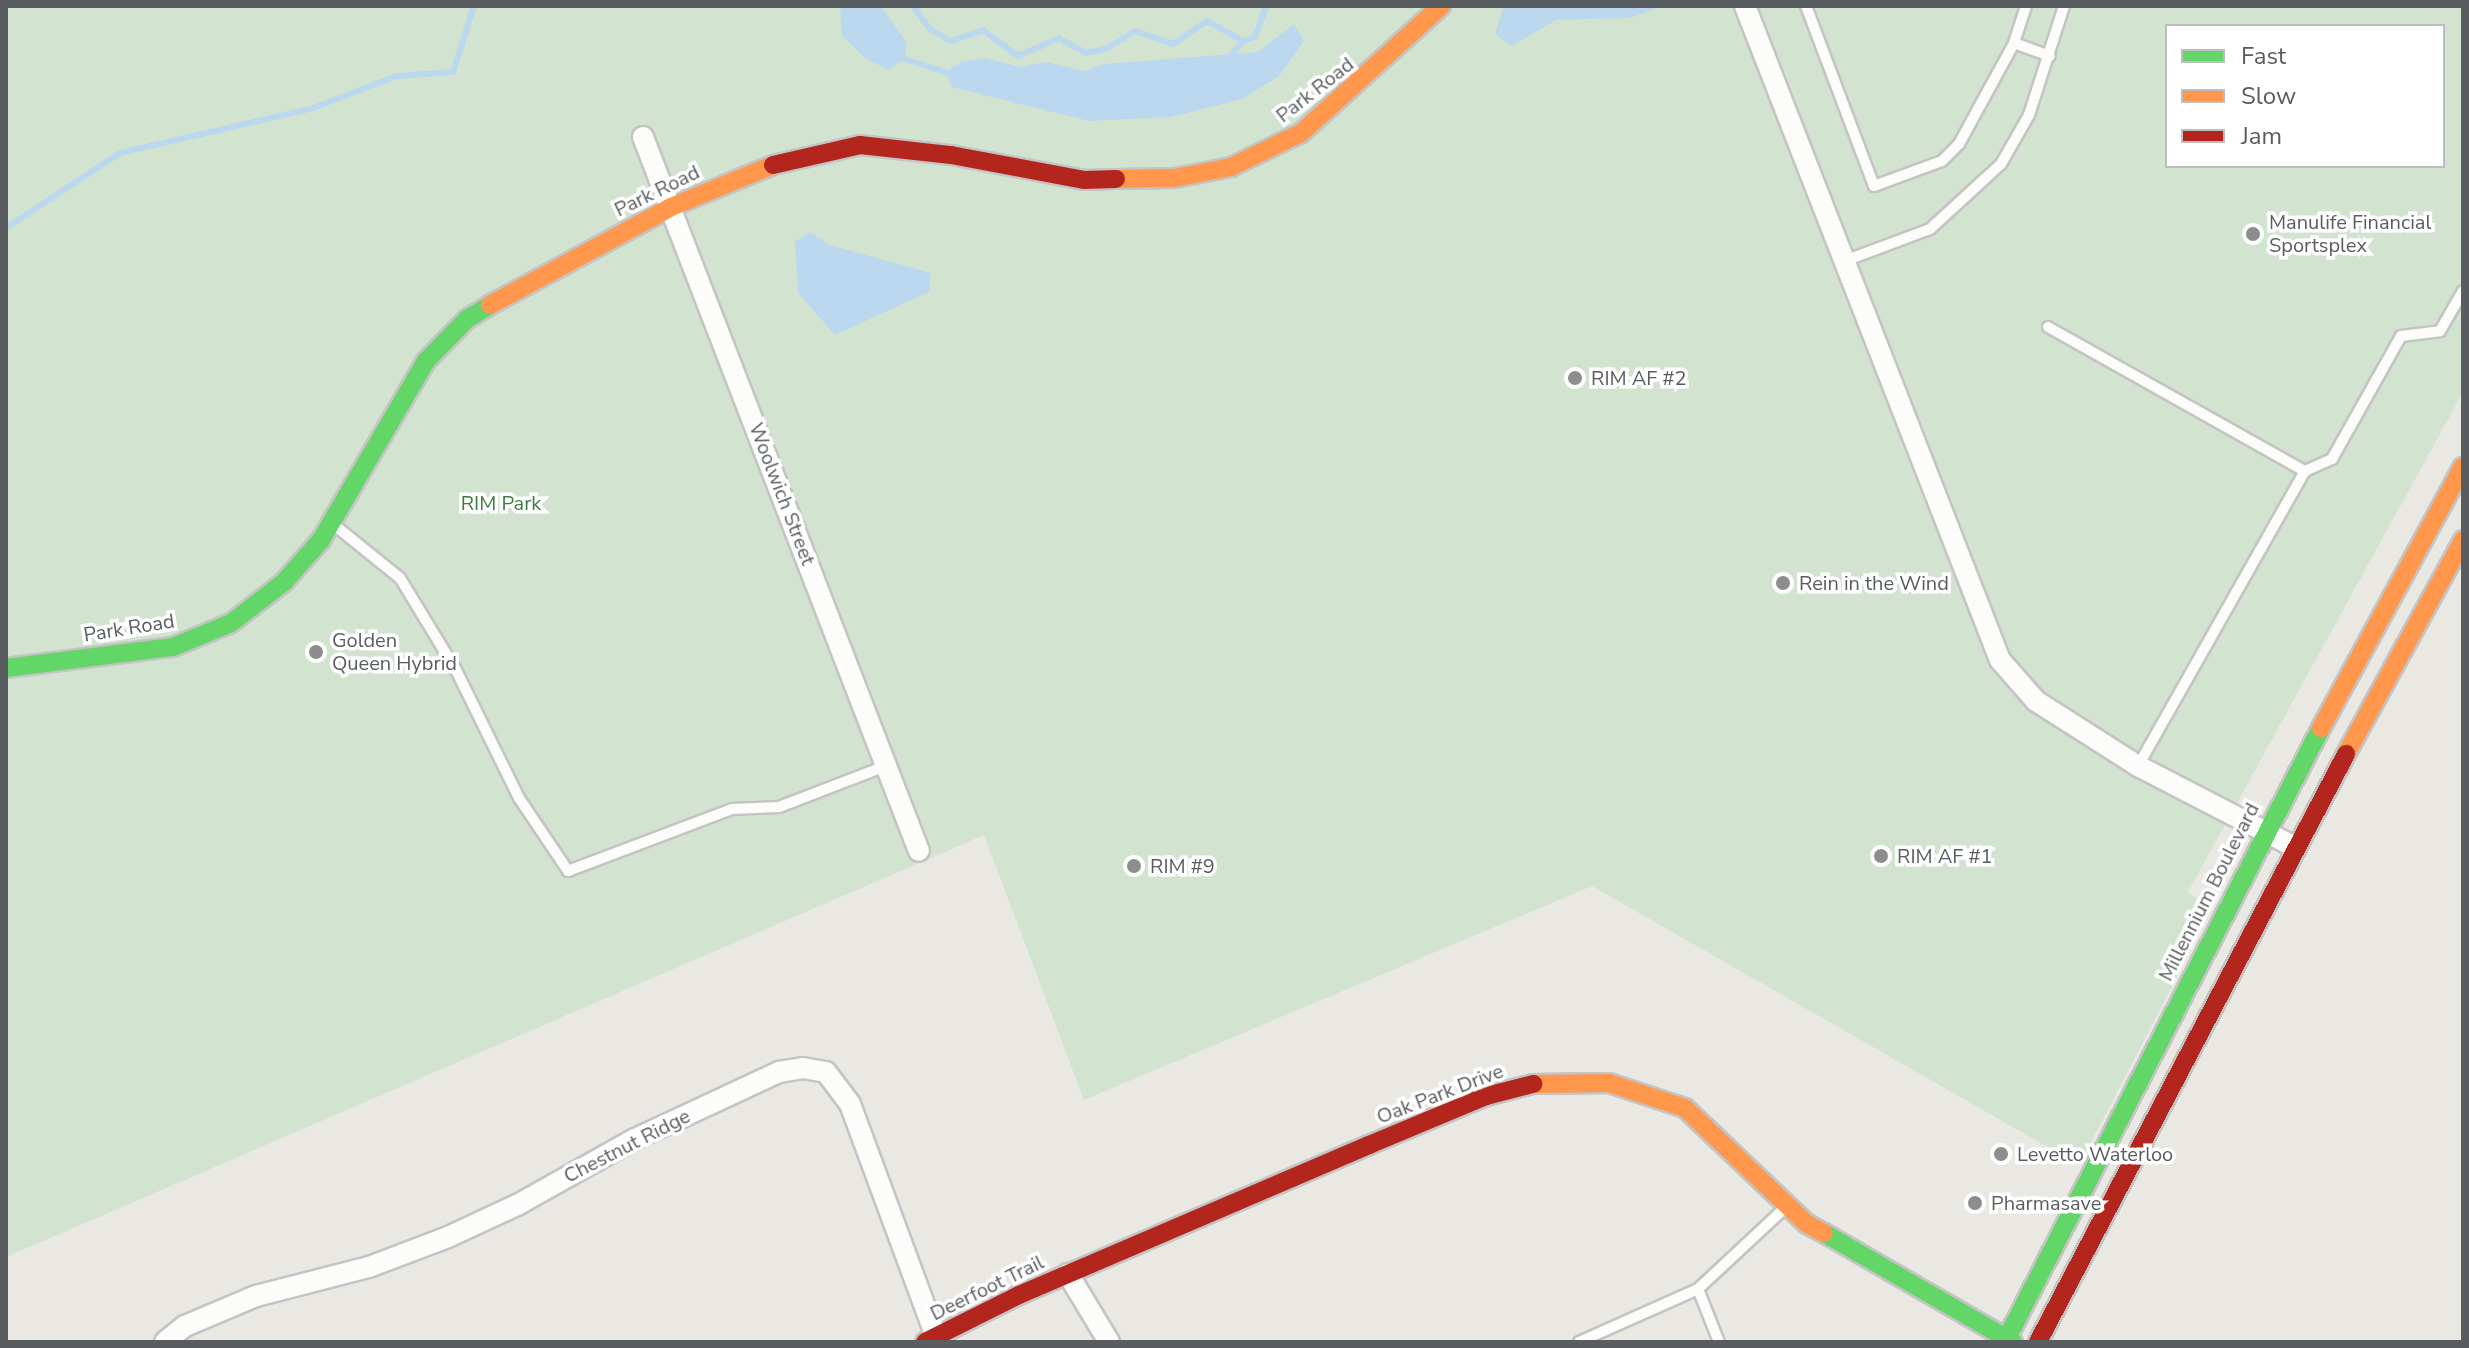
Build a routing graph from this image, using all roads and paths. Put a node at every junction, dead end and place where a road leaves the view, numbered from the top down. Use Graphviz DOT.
graph roads {
  1 [pos="1441,6"];
  2 [pos="1745,6"];
  3 [pos="1806,6"];
  4 [pos="2026,6"];
  5 [pos="2064,6"];
  6 [pos="2014,43"];
  7 [pos="2050,56"];
  8 [pos="643,137"];
  9 [pos="671,207"];
  10 [pos="1847,260"];
  11 [pos="2463,291"];
  12 [pos="2048,327"];
  13 [pos="2463,467"];
  14 [pos="2305,471"];
  15 [pos="332,523"];
  16 [pos="2463,540"];
  17 [pos="6,668"];
  18 [pos="886,766"];
  19 [pos="2138,766"];
  20 [pos="2265,831"];
  21 [pos="2295,847"];
  22 [pos="919,851"];
  23 [pos="1788,1206"];
  24 [pos="1068,1274"];
  25 [pos="1698,1289"];
  26 [pos="931,1339"];
  27 [pos="2008,1341"];
  28 [pos="165,1342"];
  29 [pos="1109,1342"];
  30 [pos="1579,1342"];
  31 [pos="1719,1342"];
  32 [pos="2038,1342"];
  1 -- 9 [label="street, Park Road"];
  2 -- 10 [label="street"];
  3 -- 6 [label="lane"];
  4 -- 6 [label="lane"];
  5 -- 7 [label="lane"];
  6 -- 7 [label="lane"];
  7 -- 10 [label="lane"];
  8 -- 9 [label="street, Woolwich Street"];
  9 -- 15 [label="street, Park Road"];
  9 -- 18 [label="street, Woolwich Street"];
  10 -- 19 [label="street"];
  11 -- 14 [label="lane"];
  12 -- 14 [label="lane"];
  13 -- 20 [label="street, Millennium Boulevard"];
  14 -- 19 [label="lane"];
  15 -- 17 [label="street, Park Road"];
  15 -- 18 [label="lane"];
  16 -- 21 [label="street"];
  18 -- 22 [label="street, Woolwich Street"];
  19 -- 20 [label="street"];
  20 -- 21 [label="street"];
  20 -- 27 [label="street, Millennium Boulevard"];
  21 -- 32 [label="street"];
  23 -- 24 [label="street, Oak Park Drive"];
  23 -- 25 [label="lane"];
  23 -- 27 [label="street, Oak Park Drive"];
  24 -- 26 [label="street, Deerfoot Trail"];
  24 -- 29 [label="street"];
  25 -- 30 [label="lane"];
  25 -- 31 [label="lane"];
  26 -- 28 [label="street, Chestnut Ridge"];
}
